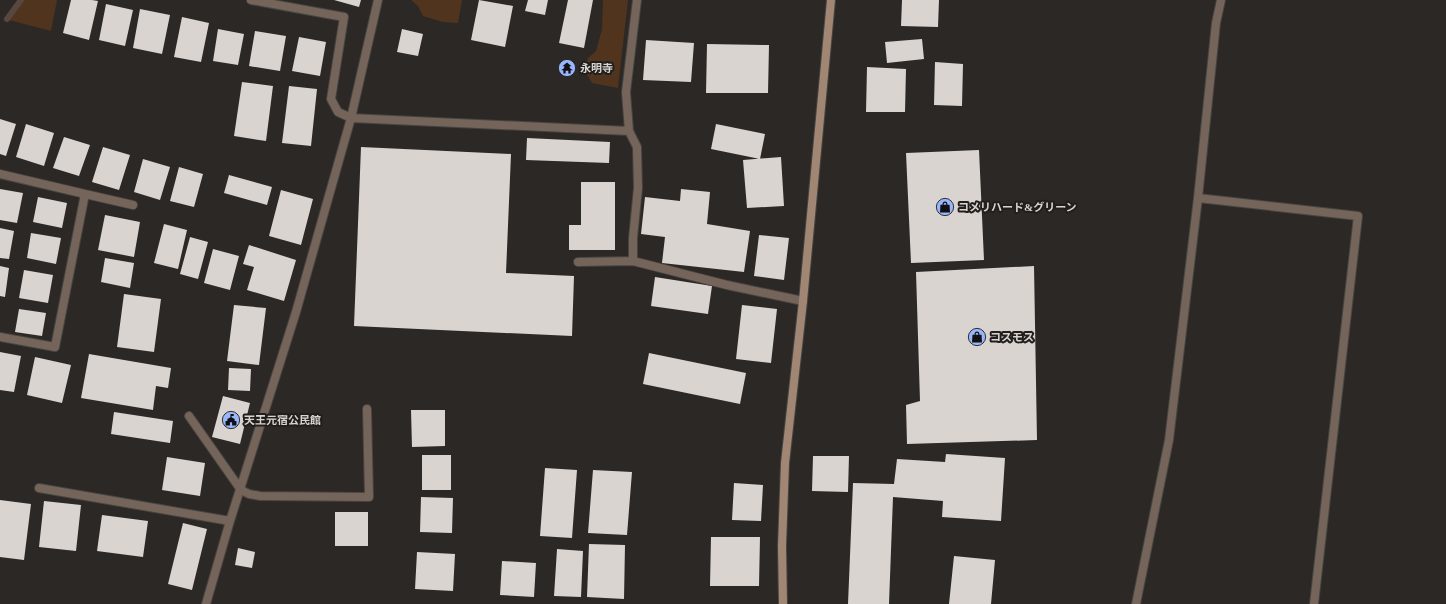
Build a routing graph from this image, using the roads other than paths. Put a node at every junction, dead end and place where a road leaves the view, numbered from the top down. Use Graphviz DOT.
graph roads {
  1 [pos="251,0"];
  2 [pos="378,0"];
  3 [pos="637,0"];
  4 [pos="831,0"];
  5 [pos="1221,0"];
  6 [pos="351,118"];
  7 [pos="629,131"];
  8 [pos="0,174"];
  9 [pos="85,194"];
  10 [pos="1198,198"];
  11 [pos="133,206"];
  12 [pos="633,261"];
  13 [pos="578,262"];
  14 [pos="803,301"];
  15 [pos="0,337"];
  16 [pos="367,409"];
  17 [pos="189,416"];
  18 [pos="40,488"];
  19 [pos="241,490"];
  20 [pos="230,521"];
  21 [pos="206,604"];
  22 [pos="783,604"];
  23 [pos="1136,604"];
  24 [pos="1314,604"];
  1 -- 6 [label="street"];
  2 -- 6 [label="street"];
  3 -- 7 [label="street"];
  4 -- 14 [label="street"];
  5 -- 10 [label="street"];
  6 -- 7 [label="street"];
  6 -- 19 [label="street"];
  7 -- 12 [label="street"];
  8 -- 9 [label="street"];
  9 -- 11 [label="street"];
  9 -- 15 [label="street"];
  10 -- 23 [label="street"];
  10 -- 24 [label="street"];
  12 -- 13 [label="street"];
  12 -- 14 [label="street"];
  14 -- 22 [label="street"];
  16 -- 19 [label="street"];
  17 -- 19 [label="street"];
  18 -- 20 [label="street"];
  19 -- 20 [label="street"];
  20 -- 21 [label="street"];
}
